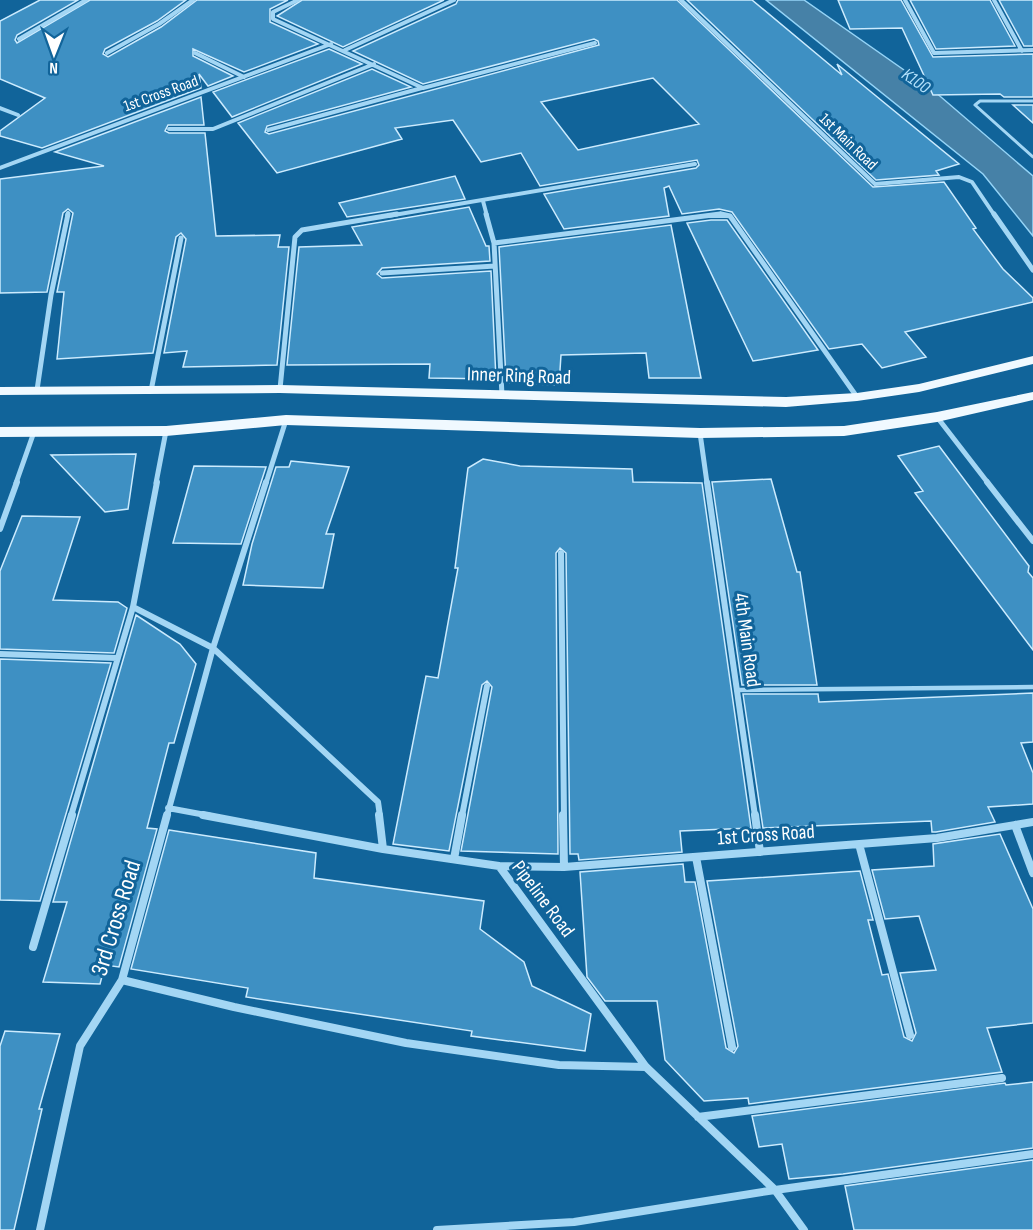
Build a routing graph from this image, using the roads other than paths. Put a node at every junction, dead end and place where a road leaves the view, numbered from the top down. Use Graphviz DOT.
graph roads {
  1 [pos="86,0"];
  2 [pos="192,0"];
  3 [pos="298,0"];
  4 [pos="454,0"];
  5 [pos="681,0"];
  6 [pos="905,0"];
  7 [pos="994,0"];
  8 [pos="19,39"];
  9 [pos="595,43"];
  10 [pos="331,44"];
  11 [pos="345,50"];
  12 [pos="1033,50"];
  13 [pos="1022,51"];
  14 [pos="107,53"];
  15 [pos="195,53"];
  16 [pos="374,64"];
  17 [pos="244,77"];
  18 [pos="423,88"];
  19 [pos="1033,100"];
  20 [pos="0,108"];
  21 [pos="18,115"];
  22 [pos="169,129"];
  23 [pos="267,130"];
  24 [pos="1033,157"];
  25 [pos="695,164"];
  26 [pos="0,168"];
  27 [pos="483,201"];
  28 [pos="68,213"];
  29 [pos="181,238"];
  30 [pos="494,243"];
  31 [pos="495,266"];
  32 [pos="1033,270"];
  33 [pos="382,273"];
  34 [pos="1033,360"];
  35 [pos="279,389"];
  36 [pos="0,390"];
  37 [pos="37,390"];
  38 [pos="151,391"];
  39 [pos="502,395"];
  40 [pos="1033,396"];
  41 [pos="857,397"];
  42 [pos="937,417"];
  43 [pos="286,420"];
  44 [pos="166,430"];
  45 [pos="0,432"];
  46 [pos="34,432"];
  47 [pos="700,433"];
  48 [pos="0,530"];
  49 [pos="1033,541"];
  50 [pos="561,553"];
  51 [pos="133,607"];
  52 [pos="213,648"];
  53 [pos="0,654"];
  54 [pos="117,658"];
  55 [pos="488,686"];
  56 [pos="1033,687"];
  57 [pos="737,690"];
  58 [pos="168,808"];
  59 [pos="1033,822"];
  60 [pos="1015,825"];
  61 [pos="859,844"];
  62 [pos="383,849"];
  63 [pos="760,852"];
  64 [pos="696,857"];
  65 [pos="454,859"];
  66 [pos="499,866"];
  67 [pos="564,867"];
  68 [pos="1033,873"];
  69 [pos="33,947"];
  70 [pos="122,980"];
  71 [pos="910,1035"];
  72 [pos="732,1047"];
  73 [pos="646,1067"];
  74 [pos="1002,1078"];
  75 [pos="698,1117"];
  76 [pos="1033,1154"];
  77 [pos="775,1190"];
  78 [pos="40,1230"];
  79 [pos="437,1230"];
  80 [pos="804,1230"];
  1 -- 8 [label="street"];
  2 -- 14 [label="street"];
  3 -- 10 [label="street"];
  4 -- 11 [label="street"];
  5 -- 32 [label="street, 1st Main Road"];
  6 -- 13 [label="street"];
  7 -- 13 [label="street"];
  9 -- 18 [label="street"];
  10 -- 11 [label="street"];
  10 -- 17 [label="street, 1st Cross Road"];
  11 -- 16 [label="street"];
  12 -- 13 [label="street"];
  15 -- 17 [label="street"];
  16 -- 18 [label="street"];
  16 -- 22 [label="street"];
  17 -- 26 [label="street, 1st Cross Road"];
  18 -- 23 [label="street"];
  19 -- 24 [label="lane"];
  20 -- 21 [label="street"];
  25 -- 27 [label="street"];
  27 -- 30 [label="street"];
  27 -- 35 [label="street"];
  28 -- 37 [label="street"];
  29 -- 38 [label="street"];
  30 -- 31 [label="street"];
  30 -- 41 [label="street"];
  31 -- 33 [label="street"];
  31 -- 39 [label="street"];
  34 -- 41 [label="main road, Inner Ring Road"];
  35 -- 38 [label="main road, Inner Ring Road"];
  35 -- 39 [label="main road, Inner Ring Road"];
  36 -- 37 [label="main road, Inner Ring Road"];
  37 -- 38 [label="main road, Inner Ring Road"];
  39 -- 41 [label="main road, Inner Ring Road"];
  40 -- 42 [label="main road"];
  42 -- 47 [label="main road"];
  42 -- 49 [label="street"];
  43 -- 44 [label="main road"];
  43 -- 47 [label="main road"];
  43 -- 52 [label="street, 3rd Cross Road"];
  44 -- 46 [label="main road"];
  44 -- 51 [label="street"];
  45 -- 46 [label="main road"];
  46 -- 48 [label="street"];
  47 -- 57 [label="street, 4th Main Road"];
  50 -- 67 [label="street"];
  51 -- 52 [label="street"];
  51 -- 54 [label="street"];
  52 -- 58 [label="street, 3rd Cross Road"];
  52 -- 62 [label="street"];
  53 -- 54 [label="street"];
  54 -- 69 [label="street"];
  55 -- 65 [label="street"];
  56 -- 57 [label="lane"];
  57 -- 63 [label="street, 4th Main Road"];
  58 -- 62 [label="street, Pipeline Road"];
  58 -- 70 [label="street, 3rd Cross Road"];
  59 -- 60 [label="street, 1st Cross Road"];
  60 -- 61 [label="street, 1st Cross Road"];
  60 -- 68 [label="street"];
  61 -- 63 [label="street, 1st Cross Road"];
  61 -- 71 [label="street"];
  62 -- 65 [label="street, Pipeline Road"];
  63 -- 64 [label="street, 1st Cross Road"];
  64 -- 67 [label="street, 1st Cross Road"];
  64 -- 72 [label="street"];
  65 -- 66 [label="street, Pipeline Road"];
  66 -- 67 [label="street, 1st Cross Road"];
  66 -- 73 [label="street, Pipeline Road"];
  70 -- 73 [label="street"];
  70 -- 78 [label="street, 3rd Cross Road"];
  73 -- 75 [label="street, Pipeline Road"];
  74 -- 75 [label="street"];
  75 -- 77 [label="street, Pipeline Road"];
  76 -- 77 [label="street"];
  77 -- 79 [label="street"];
  77 -- 80 [label="street, Pipeline Road"];
}
